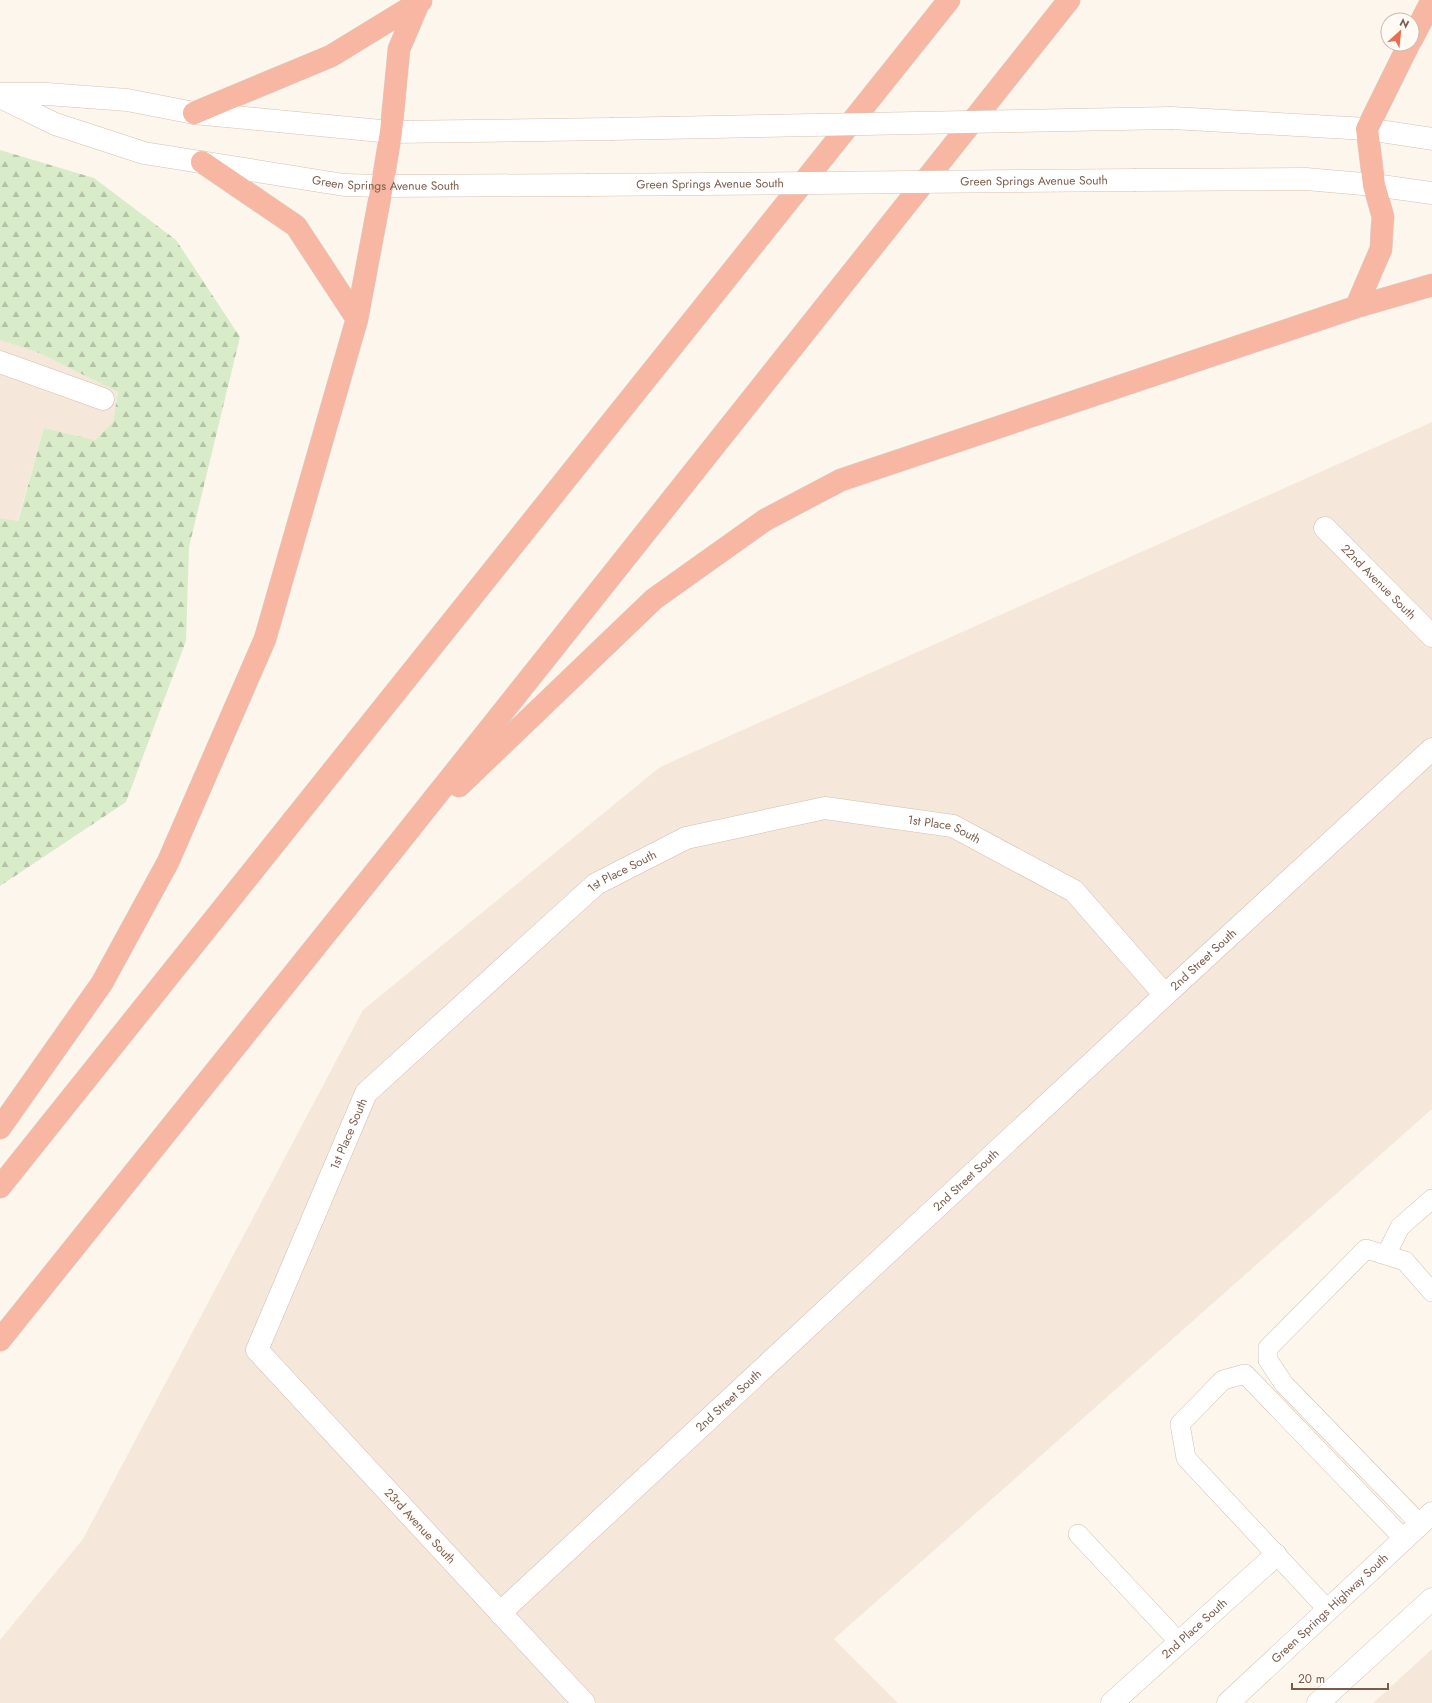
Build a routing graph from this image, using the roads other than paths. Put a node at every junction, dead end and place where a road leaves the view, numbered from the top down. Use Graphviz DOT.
graph roads {
  1 [pos="949,0"];
  2 [pos="1069,0"];
  3 [pos="1432,0"];
  4 [pos="420,1"];
  5 [pos="1420,23"];
  6 [pos="1405,52"];
  7 [pos="0,96"];
  8 [pos="194,113"];
  9 [pos="1367,129"];
  10 [pos="391,132"];
  11 [pos="1432,139"];
  12 [pos="202,162"];
  13 [pos="382,186"];
  14 [pos="1374,186"];
  15 [pos="1432,194"];
  16 [pos="1432,285"];
  17 [pos="1356,306"];
  18 [pos="357,319"];
  19 [pos="0,362"];
  20 [pos="103,398"];
  21 [pos="1325,528"];
  22 [pos="1432,636"];
  23 [pos="1432,749"];
  24 [pos="398,845"];
  25 [pos="1165,995"];
  26 [pos="0,1128"];
  27 [pos="0,1187"];
  28 [pos="1432,1199"];
  29 [pos="1386,1255"];
  30 [pos="1432,1292"];
  31 [pos="0,1340"];
  32 [pos="257,1350"];
  33 [pos="1426,1519"];
  34 [pos="1078,1534"];
  35 [pos="1404,1539"];
  36 [pos="1276,1554"];
  37 [pos="1432,1599"];
  38 [pos="1328,1610"];
  39 [pos="500,1613"];
  40 [pos="1179,1642"];
  41 [pos="584,1703"];
  42 [pos="1112,1703"];
  43 [pos="1228,1703"];
  44 [pos="1318,1703"];
  1 -- 27 [label="highway"];
  2 -- 24 [label="highway"];
  3 -- 5 [label="highway"];
  4 -- 8 [label="highway"];
  4 -- 10 [label="highway"];
  6 -- 9 [label="highway"];
  7 -- 8 [label="street, Green Springs Avenue South"];
  7 -- 12 [label="street, Green Springs Avenue South"];
  8 -- 10 [label="street, Green Springs Avenue South"];
  9 -- 10 [label="street, Green Springs Avenue South, bridge"];
  9 -- 11 [label="street, Green Springs Avenue South"];
  9 -- 14 [label="highway"];
  10 -- 13 [label="highway"];
  12 -- 13 [label="street, Green Springs Avenue South"];
  12 -- 18 [label="highway"];
  13 -- 14 [label="street, Green Springs Avenue South, bridge"];
  13 -- 18 [label="highway"];
  14 -- 15 [label="street, Green Springs Avenue South"];
  14 -- 17 [label="highway"];
  16 -- 17 [label="highway"];
  17 -- 24 [label="highway"];
  18 -- 26 [label="highway"];
  19 -- 20 [label="street"];
  21 -- 22 [label="street, 22nd Avenue South"];
  23 -- 25 [label="street, 2nd Street South"];
  24 -- 31 [label="highway"];
  25 -- 32 [label="street, 1st Place South"];
  25 -- 39 [label="street, 2nd Street South"];
  28 -- 29 [label="lane"];
  29 -- 30 [label="lane"];
  29 -- 33 [label="lane"];
  32 -- 39 [label="street, 23rd Avenue South"];
  33 -- 35 [label="street, Green Springs Highway South"];
  34 -- 40 [label="lane"];
  35 -- 36 [label="lane"];
  35 -- 38 [label="street, Green Springs Highway South"];
  36 -- 38 [label="lane"];
  36 -- 40 [label="street, 2nd Place South"];
  37 -- 44 [label="street"];
  38 -- 43 [label="street, Green Springs Highway South"];
  39 -- 41 [label="street, 23rd Avenue South"];
  40 -- 42 [label="street, 2nd Place South"];
}
